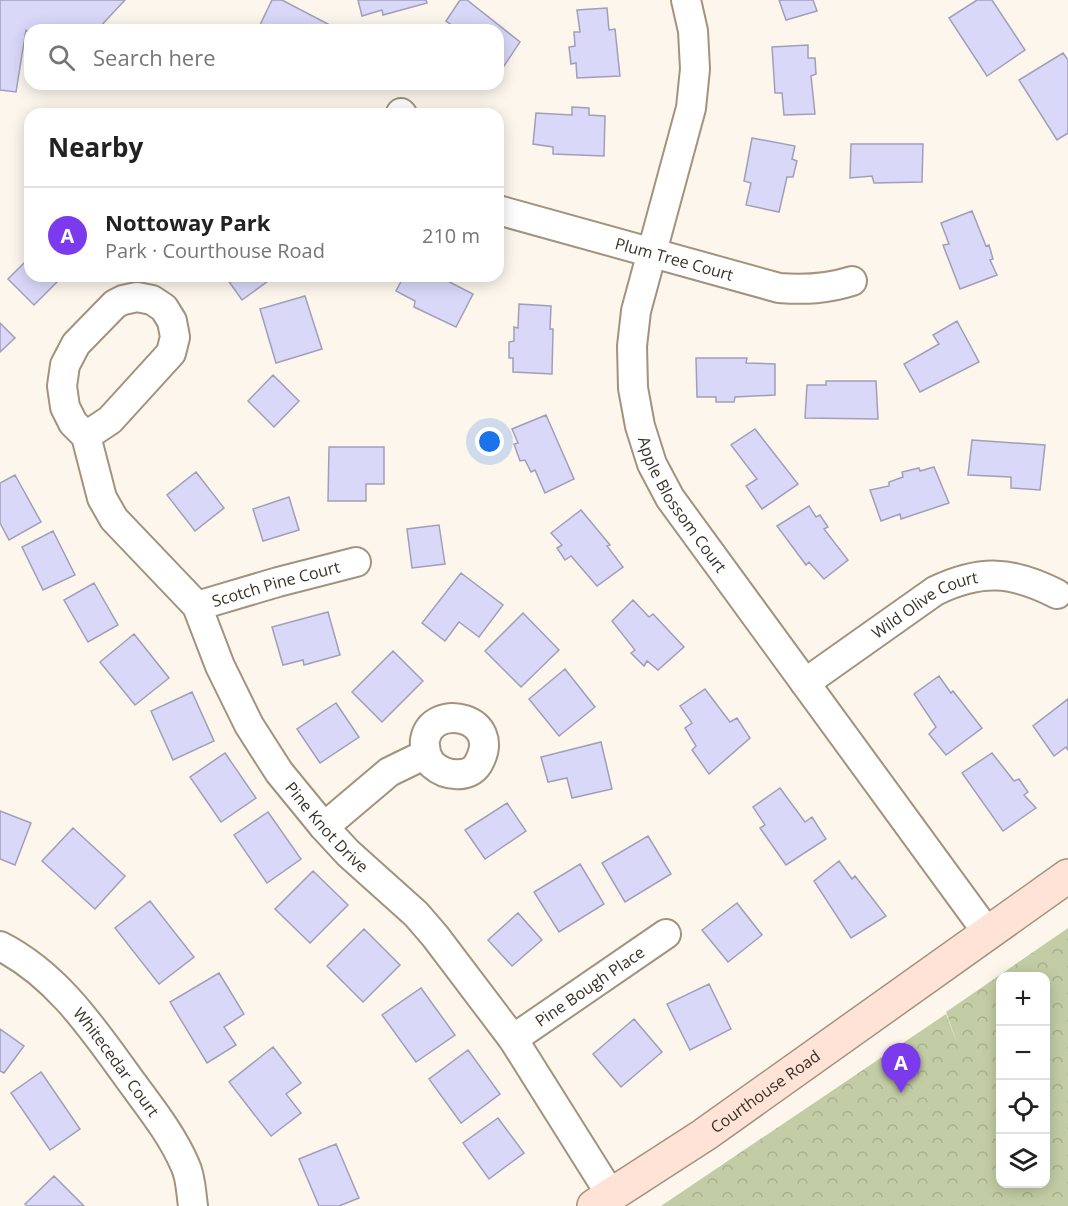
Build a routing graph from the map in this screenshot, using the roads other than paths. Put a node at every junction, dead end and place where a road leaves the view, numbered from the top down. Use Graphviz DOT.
graph roads {
  1 [pos="686,0"];
  2 [pos="504,212"];
  3 [pos="652,254"];
  4 [pos="852,281"];
  5 [pos="86,436"];
  6 [pos="356,562"];
  7 [pos="1057,594"];
  8 [pos="197,606"];
  9 [pos="805,683"];
  10 [pos="426,754"];
  11 [pos="324,827"];
  12 [pos="1068,876"];
  13 [pos="987,932"];
  14 [pos="666,934"];
  15 [pos="0,946"];
  16 [pos="513,1039"];
  17 [pos="602,1200"];
  18 [pos="193,1206"];
  1 -- 3 [label="street, Apple Blossom Court"];
  2 -- 3 [label="street, Plum Tree Court"];
  3 -- 4 [label="street, Plum Tree Court"];
  3 -- 9 [label="street, Apple Blossom Court"];
  5 -- 5 [label="street"];
  5 -- 8 [label="street, Pine Knot Drive"];
  6 -- 8 [label="street, Scotch Pine Court"];
  7 -- 9 [label="street, Wild Olive Court"];
  8 -- 11 [label="street, Pine Knot Drive"];
  9 -- 13 [label="street, Apple Blossom Court"];
  10 -- 11 [label="street"];
  11 -- 16 [label="street, Pine Knot Drive"];
  12 -- 13 [label="street, Courthouse Road"];
  13 -- 17 [label="street, Courthouse Road"];
  14 -- 16 [label="street, Pine Bough Place"];
  15 -- 18 [label="street, Whitecedar Court"];
  16 -- 17 [label="street, Pine Knot Drive"];
}
